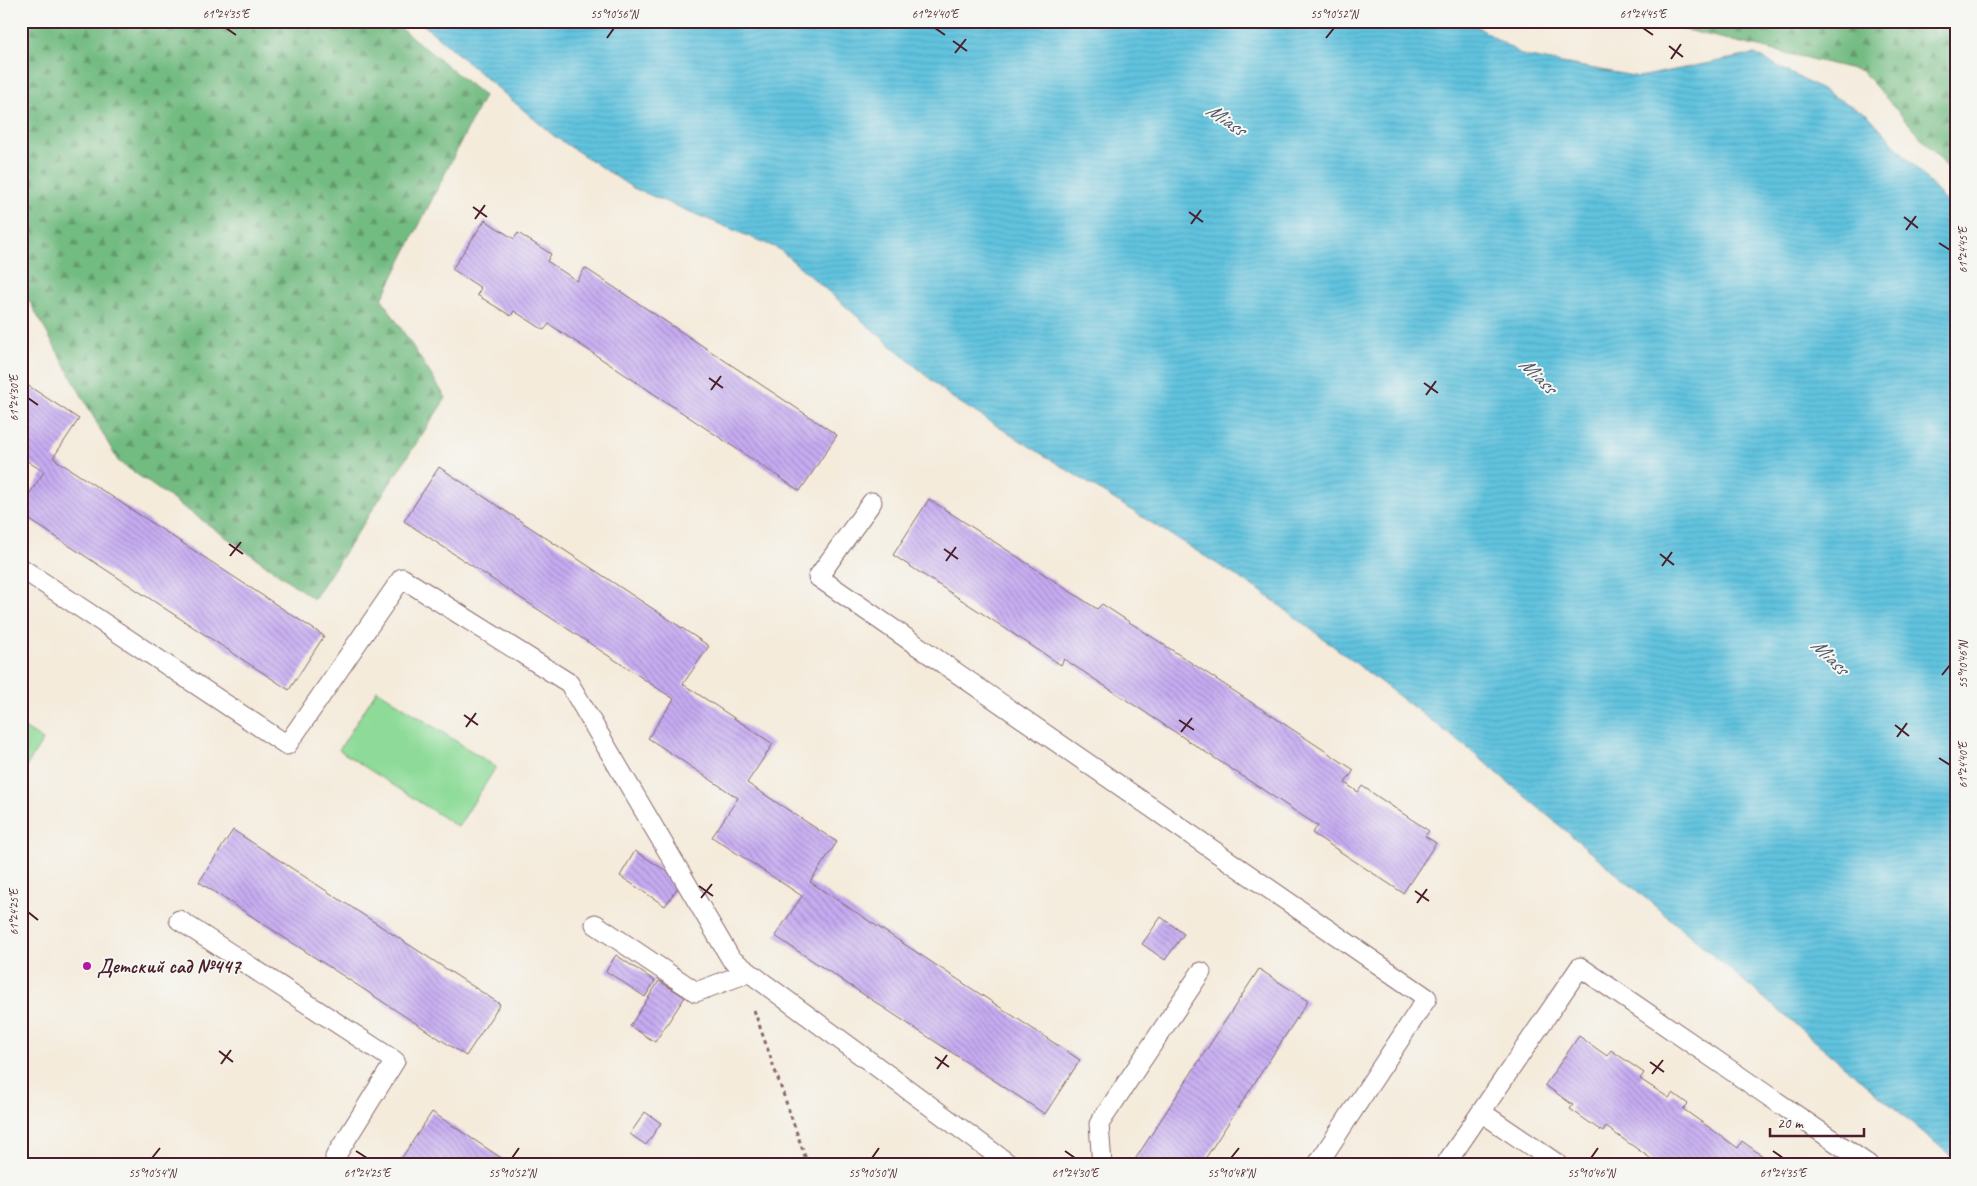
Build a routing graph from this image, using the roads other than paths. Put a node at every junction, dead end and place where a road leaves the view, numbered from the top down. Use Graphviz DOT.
graph roads {
  1 [pos="872,502"];
  2 [pos="21,568"];
  3 [pos="179,920"];
  4 [pos="594,924"];
  5 [pos="1201,972"];
  6 [pos="744,973"];
  7 [pos="1481,1112"];
  8 [pos="340,1165"];
  9 [pos="1010,1165"];
  10 [pos="1102,1165"];
  11 [pos="1317,1165"];
  12 [pos="1445,1165"];
  13 [pos="1559,1165"];
  14 [pos="1869,1165"];
  1 -- 11 [label="lane"];
  2 -- 6 [label="lane"];
  3 -- 8 [label="lane"];
  4 -- 6 [label="lane"];
  5 -- 10 [label="lane"];
  6 -- 9 [label="lane"];
  7 -- 12 [label="lane"];
  7 -- 13 [label="lane"];
  7 -- 14 [label="lane"];
}
